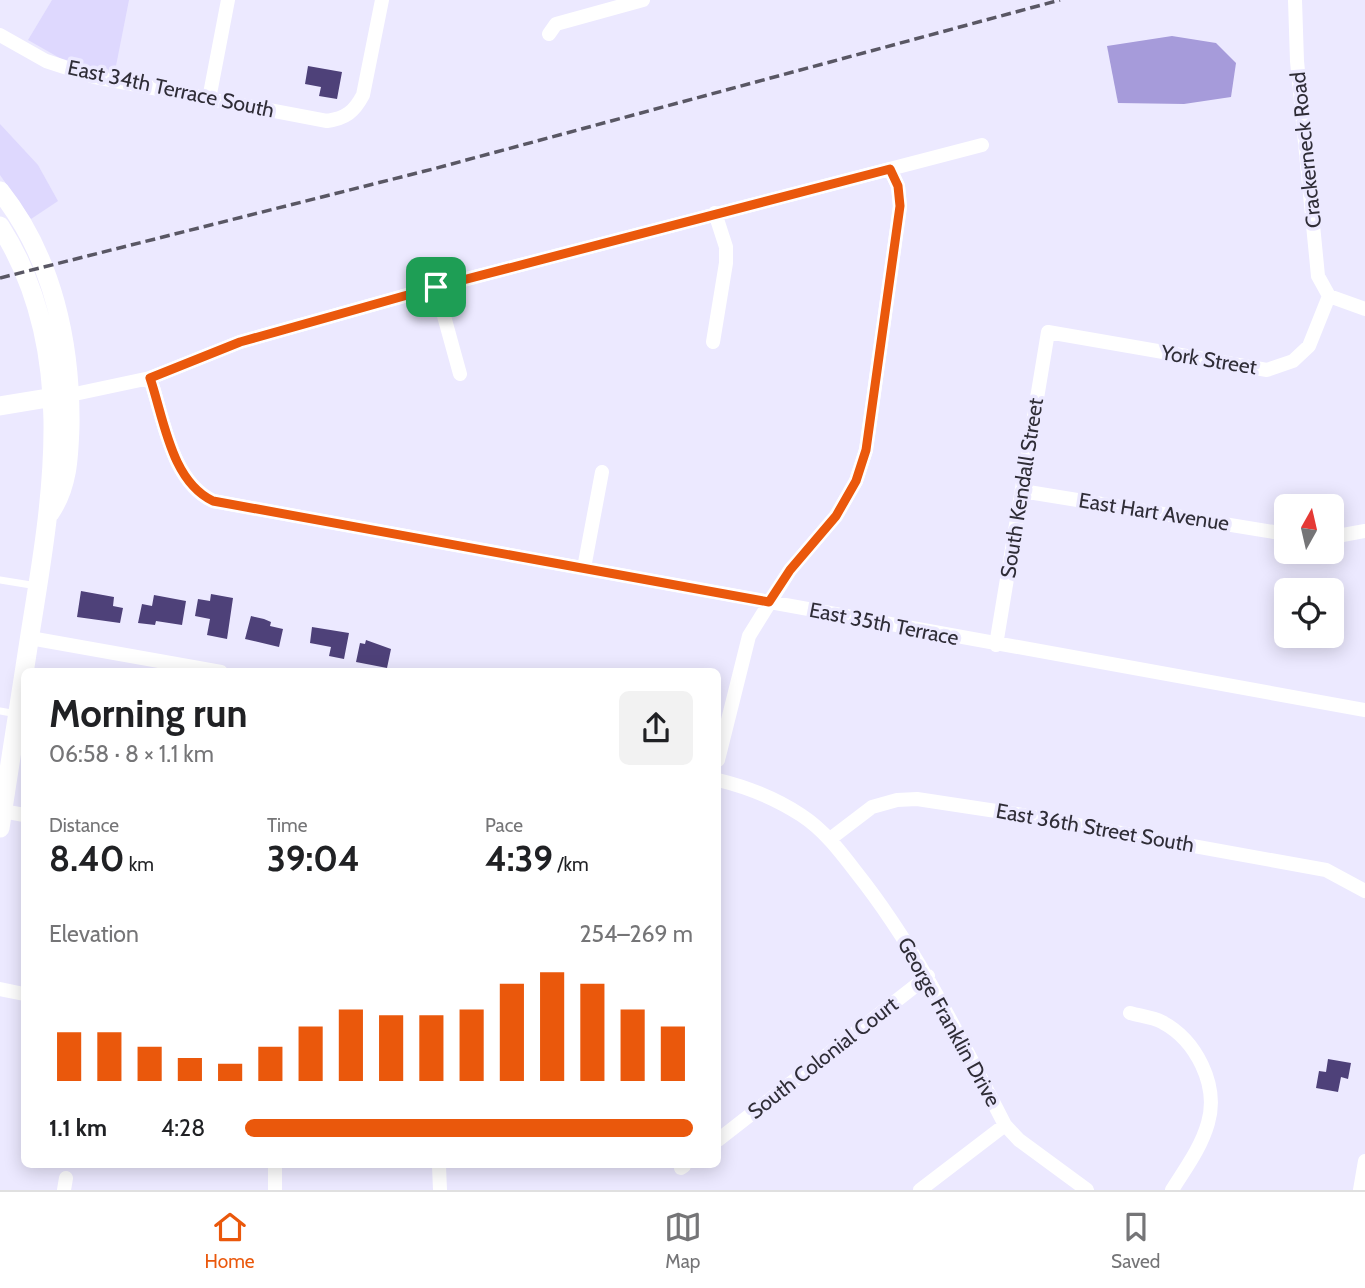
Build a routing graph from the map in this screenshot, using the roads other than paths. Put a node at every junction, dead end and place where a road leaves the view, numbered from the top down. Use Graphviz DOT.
graph roads {
  1 [pos="228,0"];
  2 [pos="382,0"];
  3 [pos="643,0"];
  4 [pos="1295,0"];
  5 [pos="597,6"];
  6 [pos="549,34"];
  7 [pos="0,35"];
  8 [pos="209,99"];
  9 [pos="982,145"];
  10 [pos="890,169"];
  11 [pos="0,191"];
  12 [pos="715,213"];
  13 [pos="1,227"];
  14 [pos="436,287"];
  15 [pos="1329,296"];
  16 [pos="1365,309"];
  17 [pos="52,322"];
  18 [pos="1048,332"];
  19 [pos="713,342"];
  20 [pos="460,374"];
  21 [pos="150,378"];
  22 [pos="62,396"];
  23 [pos="0,407"];
  24 [pos="602,472"];
  25 [pos="1022,491"];
  26 [pos="1365,531"];
  27 [pos="1274,532"];
  28 [pos="1344,535"];
  29 [pos="584,568"];
  30 [pos="0,580"];
  31 [pos="38,586"];
  32 [pos="769,602"];
  33 [pos="30,638"];
  34 [pos="996,645"];
  35 [pos="22,668"];
  36 [pos="199,668"];
  37 [pos="21,670"];
  38 [pos="1365,710"];
  39 [pos="9,713"];
  40 [pos="721,748"];
  41 [pos="721,781"];
  42 [pos="21,814"];
  43 [pos="1,816"];
  44 [pos="830,839"];
  45 [pos="1365,891"];
  46 [pos="928,976"];
  47 [pos="0,989"];
  48 [pos="21,993"];
  49 [pos="1130,1013"];
  50 [pos="1005,1125"];
  51 [pos="721,1138"];
  52 [pos="1365,1161"];
  53 [pos="275,1168"];
  54 [pos="439,1168"];
  55 [pos="275,1190"];
  56 [pos="440,1190"];
  57 [pos="920,1190"];
  58 [pos="1087,1190"];
  59 [pos="1172,1190"];
  60 [pos="1360,1190"];
  1 -- 8 [label="street"];
  2 -- 8 [label="street, East 34th Terrace South"];
  3 -- 5 [label="street"];
  4 -- 15 [label="street, Crackerneck Road"];
  5 -- 6 [label="street"];
  7 -- 8 [label="street, East 34th Terrace South"];
  9 -- 10 [label="street"];
  10 -- 12 [label="street"];
  10 -- 32 [label="street"];
  11 -- 17 [label="main road"];
  12 -- 14 [label="street"];
  12 -- 19 [label="street"];
  13 -- 17 [label="main road"];
  14 -- 20 [label="street"];
  14 -- 21 [label="street"];
  15 -- 16 [label="street"];
  15 -- 18 [label="street, York Street"];
  17 -- 22 [label="main road"];
  18 -- 25 [label="street, South Kendall Street"];
  21 -- 22 [label="street"];
  21 -- 29 [label="street, East 35th Terrace"];
  22 -- 23 [label="main road"];
  22 -- 31 [label="main road"];
  24 -- 29 [label="street"];
  25 -- 27 [label="street, East Hart Avenue"];
  25 -- 34 [label="street, South Kendall Street"];
  26 -- 28 [label="street"];
  29 -- 32 [label="street, East 35th Terrace"];
  30 -- 31 [label="lane"];
  31 -- 33 [label="main road"];
  32 -- 34 [label="street, East 35th Terrace"];
  32 -- 40 [label="street"];
  33 -- 35 [label="main road"];
  33 -- 36 [label="street"];
  34 -- 38 [label="street, East 35th Terrace"];
  37 -- 39 [label="main road"];
  39 -- 43 [label="main road"];
  41 -- 44 [label="street, George Franklin Drive"];
  42 -- 43 [label="street"];
  44 -- 45 [label="street, East 36th Street South"];
  44 -- 46 [label="street, George Franklin Drive"];
  46 -- 50 [label="street, George Franklin Drive"];
  46 -- 51 [label="street, South Colonial Court"];
  47 -- 48 [label="street"];
  49 -- 59 [label="street"];
  50 -- 57 [label="street"];
  50 -- 58 [label="street, George Franklin Drive"];
  52 -- 60 [label="street"];
  53 -- 55 [label="street"];
  54 -- 56 [label="street"];
}
